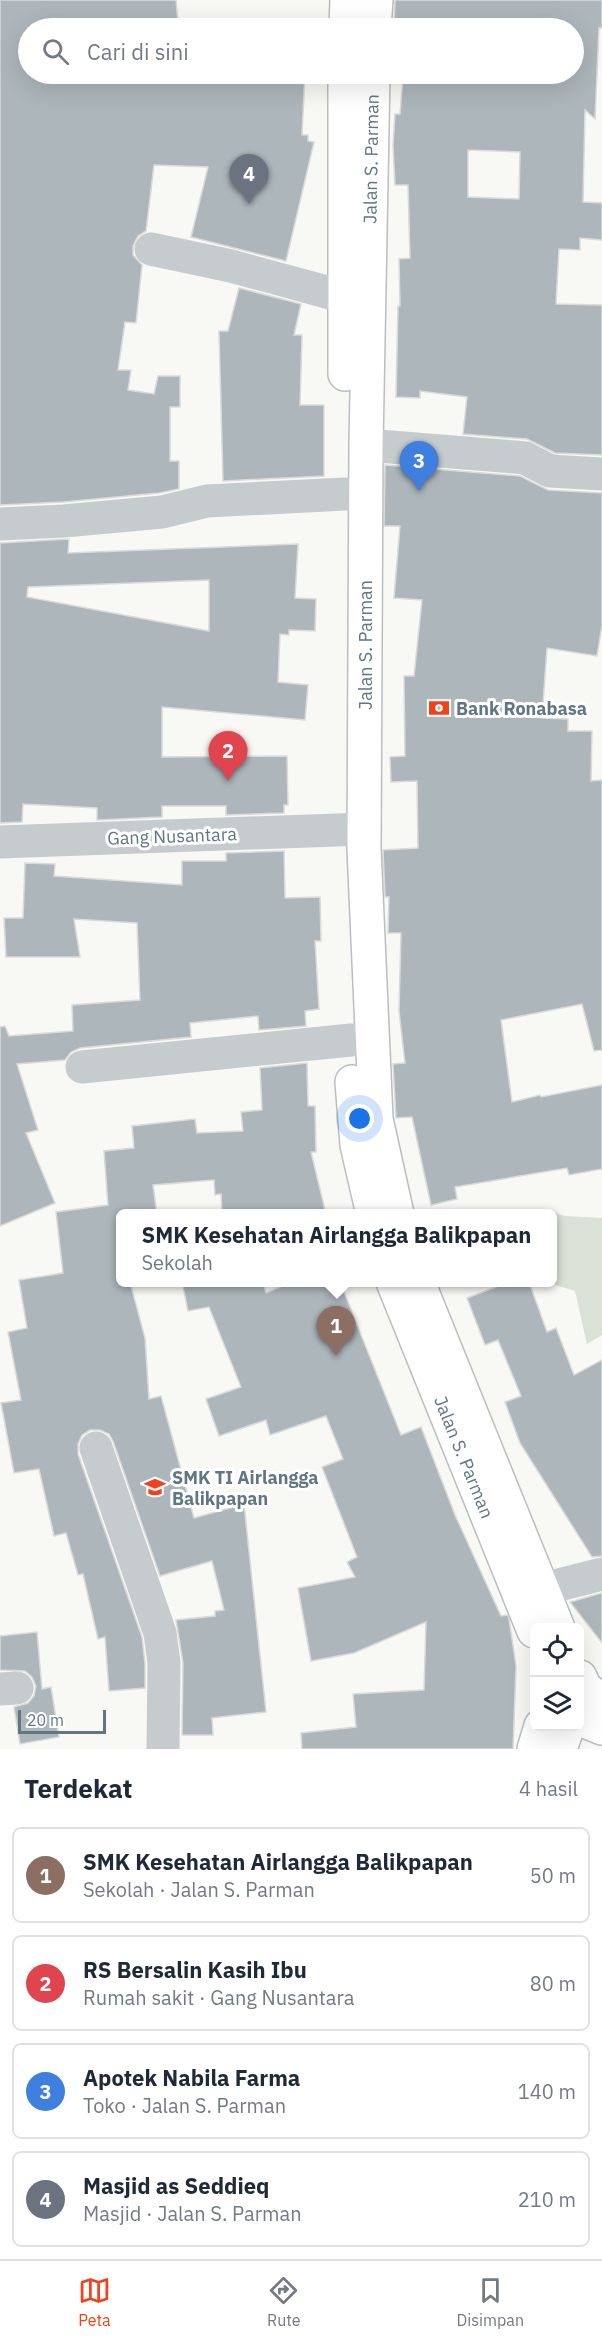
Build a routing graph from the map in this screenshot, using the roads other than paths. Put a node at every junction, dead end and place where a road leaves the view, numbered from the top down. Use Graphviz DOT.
graph roads {
  1 [pos="347,0"];
  2 [pos="375,0"];
  3 [pos="346,18"];
  4 [pos="374,18"];
  5 [pos="345,84"];
  6 [pos="373,84"];
  7 [pos="151,249"];
  8 [pos="345,297"];
  9 [pos="366,445"];
  10 [pos="602,474"];
  11 [pos="345,494"];
  12 [pos="0,524"];
  13 [pos="354,829"];
  14 [pos="0,842"];
  15 [pos="351,1040"];
  16 [pos="82,1067"];
  17 [pos="372,1209"];
  18 [pos="396,1209"];
  19 [pos="395,1287"];
  20 [pos="420,1287"];
  21 [pos="96,1448"];
  22 [pos="602,1574"];
  23 [pos="543,1588"];
  24 [pos="531,1623"];
  25 [pos="556,1623"];
  26 [pos="585,1697"];
  27 [pos="602,1728"];
  28 [pos="540,1731"];
  29 [pos="566,1731"];
  30 [pos="163,1749"];
  31 [pos="534,1749"];
  32 [pos="560,1749"];
  1 -- 3 [label="main road"];
  2 -- 4 [label="main road"];
  5 -- 8 [label="main road, Jalan S. Parman"];
  6 -- 9 [label="main road, Jalan S. Parman"];
  7 -- 8 [label="street"];
  8 -- 11 [label="main road, Jalan S. Parman"];
  9 -- 10 [label="street"];
  9 -- 13 [label="main road, Jalan S. Parman"];
  11 -- 12 [label="street"];
  11 -- 13 [label="main road, Jalan S. Parman"];
  13 -- 14 [label="street, Gang Nusantara"];
  13 -- 15 [label="main road, Jalan S. Parman"];
  13 -- 18 [label="main road, Jalan S. Parman"];
  15 -- 16 [label="street"];
  15 -- 17 [label="main road, Jalan S. Parman"];
  19 -- 24 [label="main road, Jalan S. Parman"];
  20 -- 23 [label="main road, Jalan S. Parman"];
  21 -- 30 [label="street"];
  22 -- 23 [label="street"];
  23 -- 25 [label="main road, Jalan S. Parman"];
  26 -- 27 [label="main road"];
  28 -- 31 [label="main road"];
  29 -- 32 [label="main road"];
}
